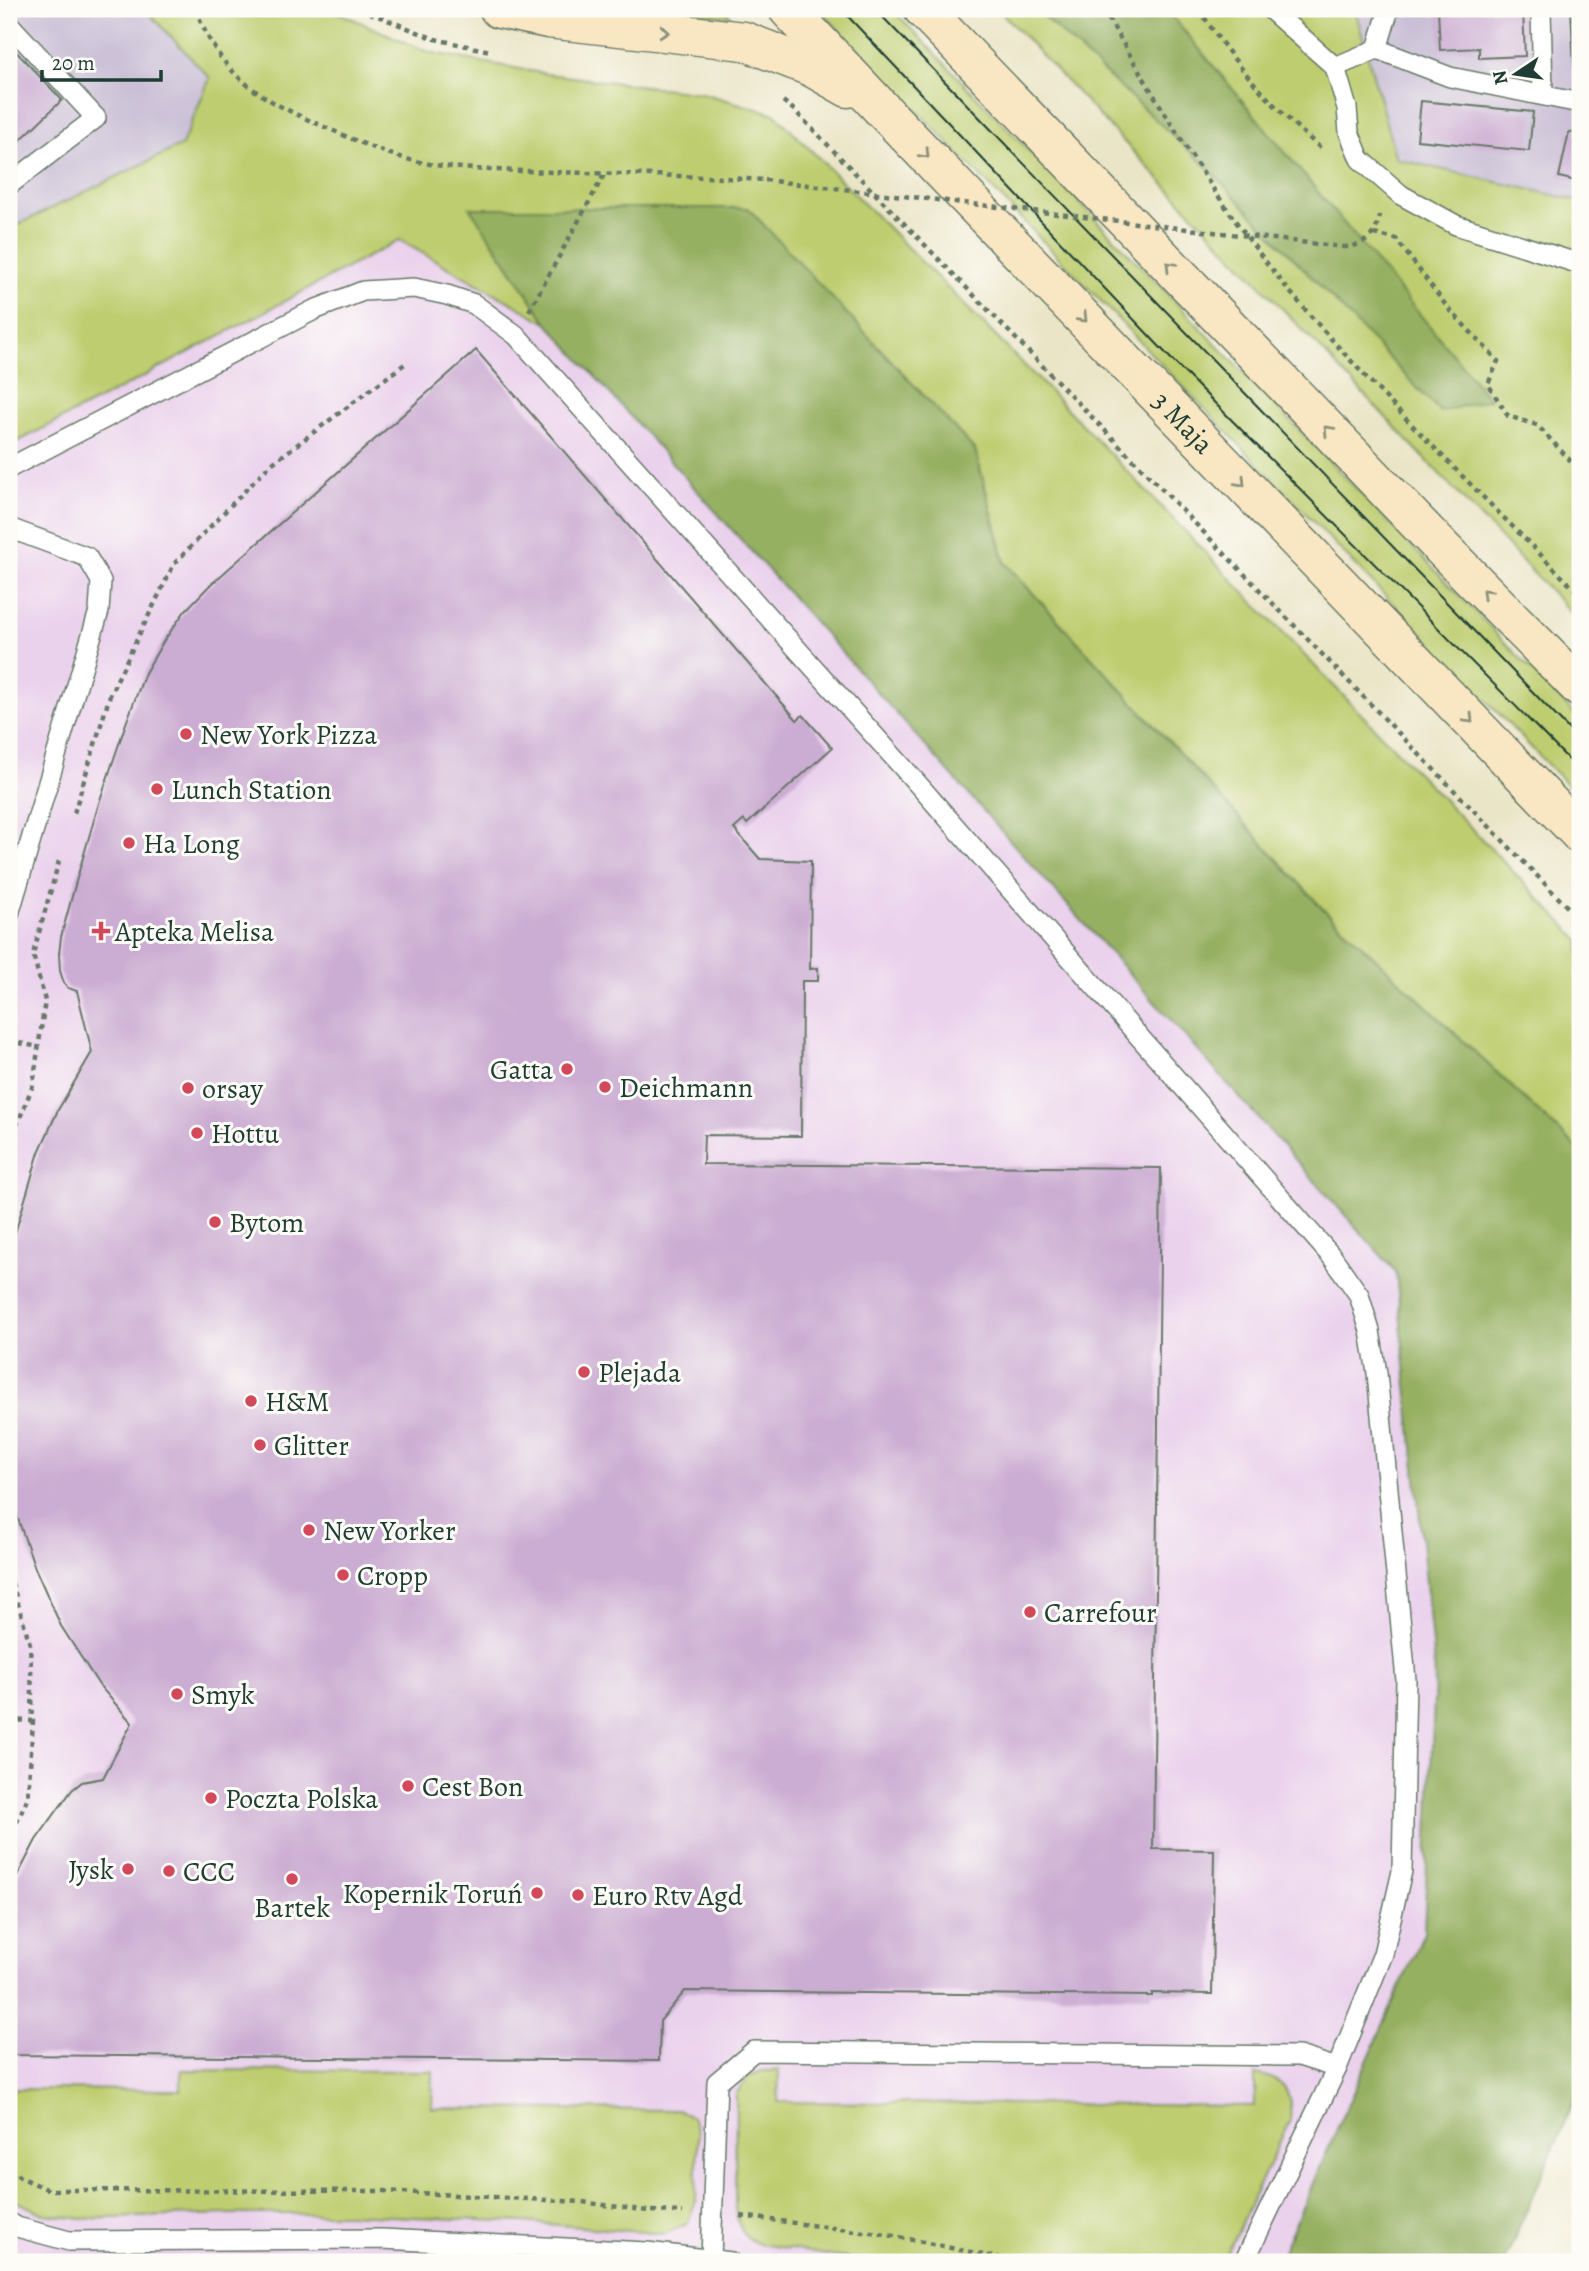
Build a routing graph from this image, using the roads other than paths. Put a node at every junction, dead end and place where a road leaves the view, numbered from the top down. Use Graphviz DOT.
graph roads {
  1 [pos="499,9"];
  2 [pos="788,9"];
  3 [pos="923,9"];
  4 [pos="944,9"];
  5 [pos="1270,9"];
  6 [pos="1389,9"];
  7 [pos="1541,9"];
  8 [pos="9,24"];
  9 [pos="1377,49"];
  10 [pos="1335,67"];
  11 [pos="992,80"];
  12 [pos="1543,94"];
  13 [pos="1580,103"];
  14 [pos="878,105"];
  15 [pos="9,185"];
  16 [pos="1580,264"];
  17 [pos="9,468"];
  18 [pos="9,528"];
  19 [pos="1580,688"];
  20 [pos="1580,834"];
  21 [pos="9,914"];
  22 [pos="1337,2068"];
  23 [pos="9,2222"];
  24 [pos="710,2259"];
  25 [pos="731,2262"];
  26 [pos="1244,2262"];
  1 -- 14 [label="main road, one-way"];
  2 -- 14 [label="main road, 3 Maja"];
  3 -- 11 [label="main road"];
  4 -- 11 [label="main road"];
  5 -- 10 [label="lane"];
  6 -- 9 [label="lane"];
  7 -- 12 [label="lane"];
  8 -- 15 [label="lane"];
  9 -- 10 [label="lane"];
  9 -- 12 [label="lane"];
  10 -- 16 [label="lane"];
  19 -- 11 [label="main road, one-way"];
  12 -- 13 [label="lane"];
  14 -- 20 [label="main road, 3 Maja, one-way"];
  17 -- 22 [label="lane"];
  18 -- 21 [label="lane"];
  22 -- 24 [label="lane"];
  22 -- 26 [label="lane"];
  23 -- 24 [label="lane"];
  24 -- 25 [label="lane"];
}
